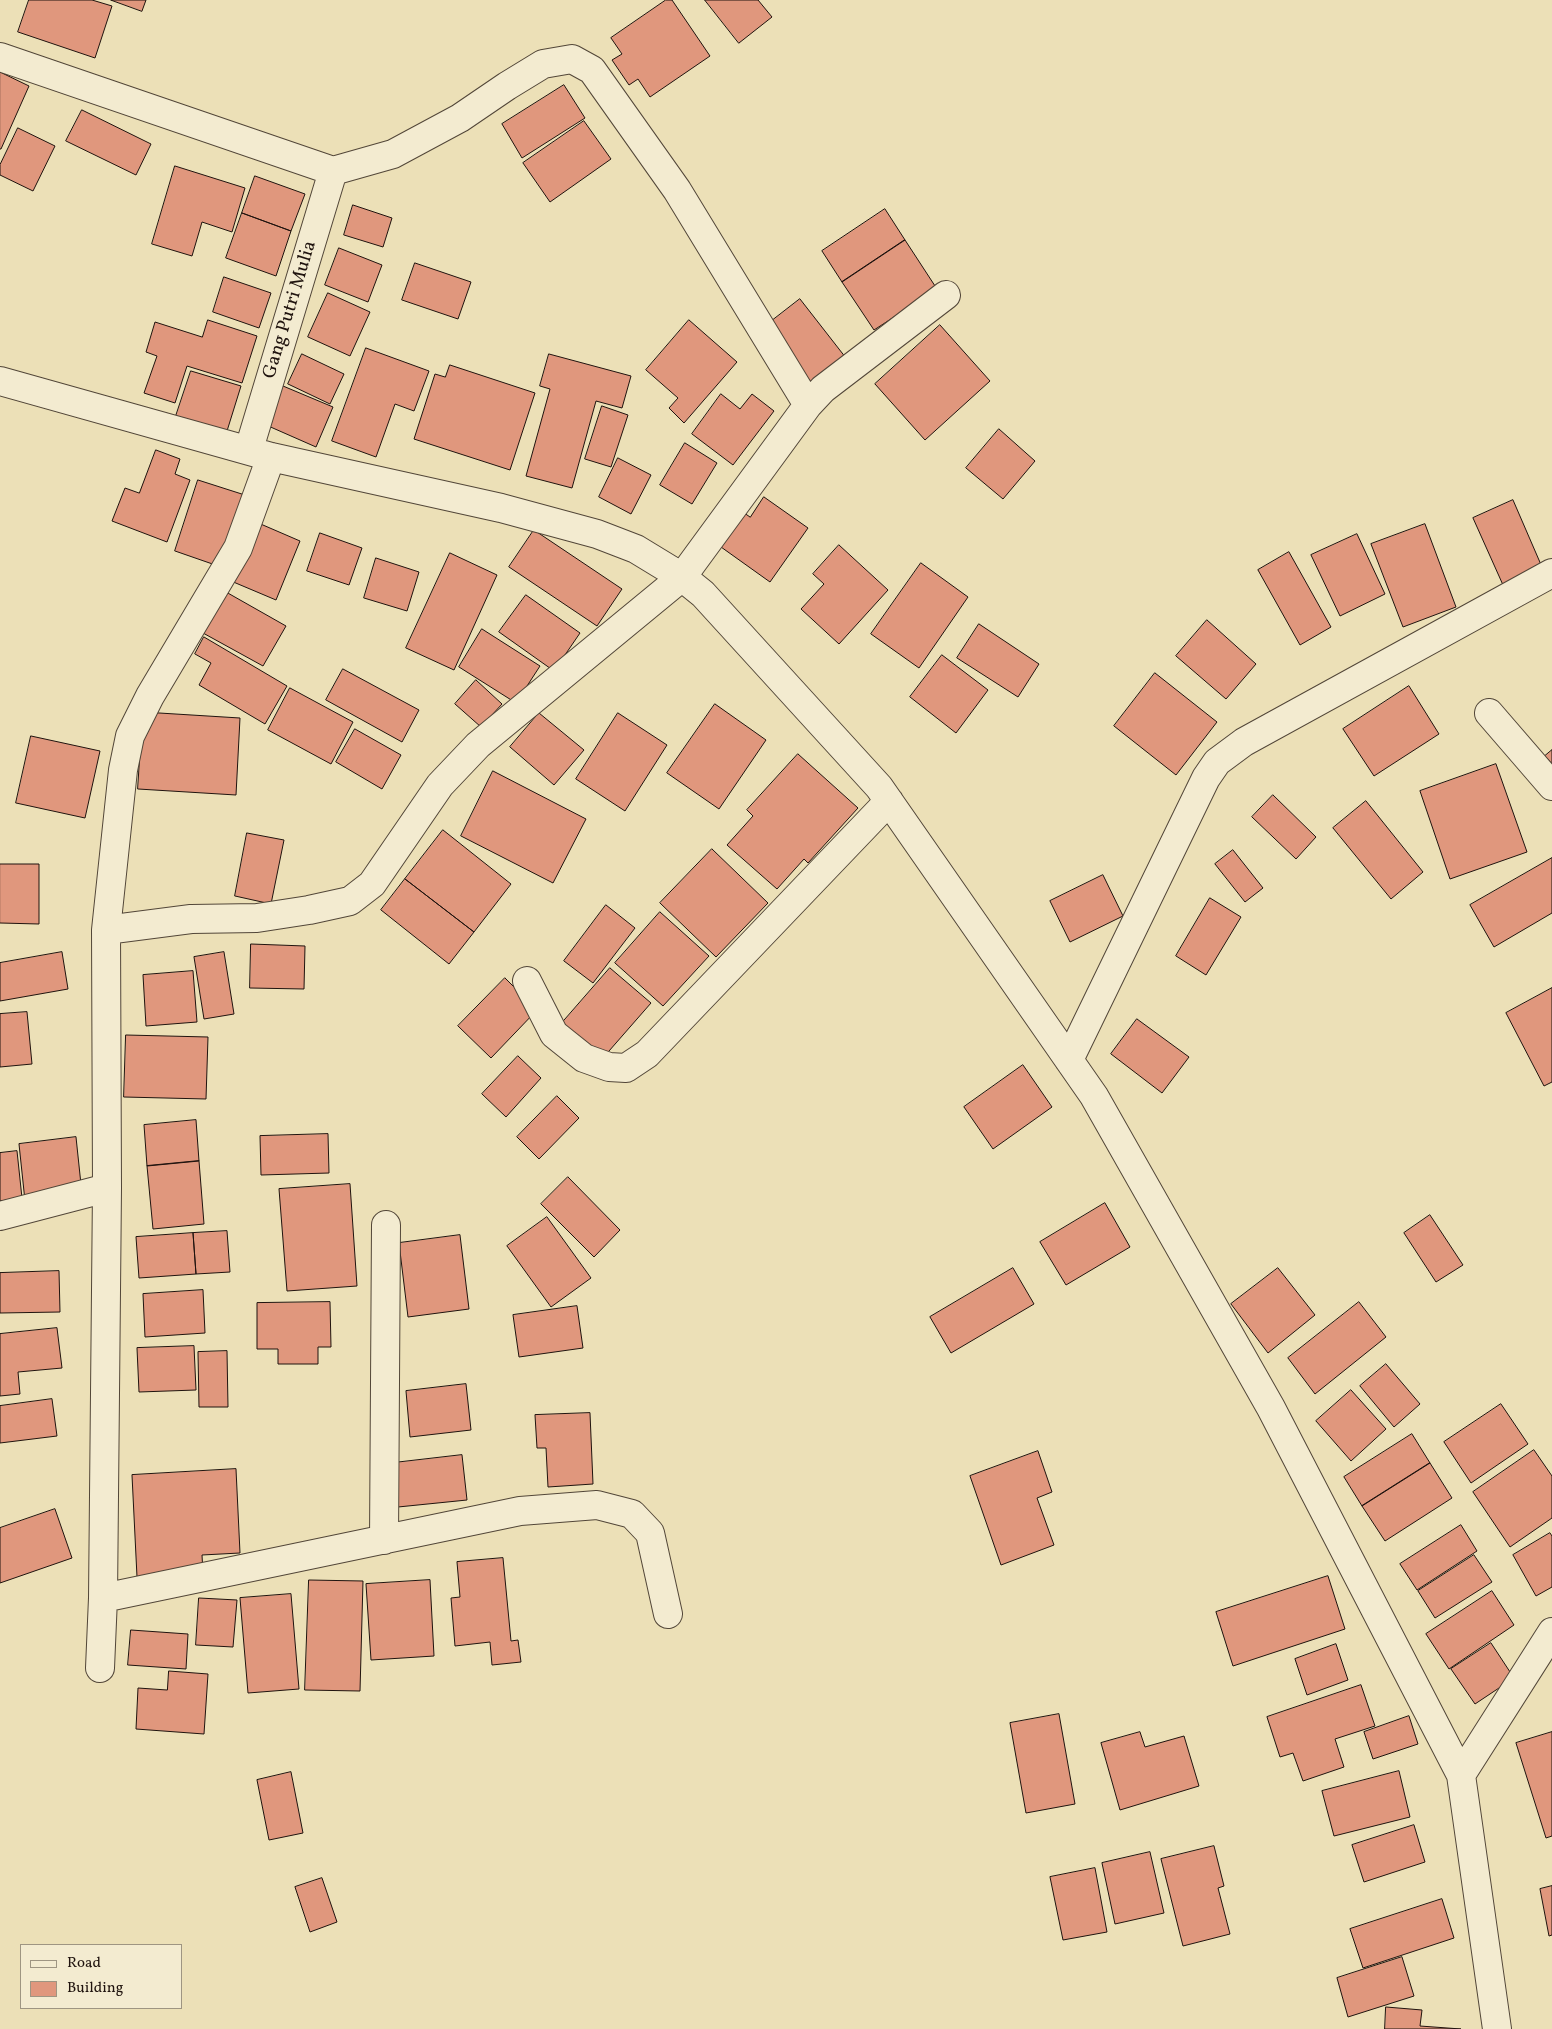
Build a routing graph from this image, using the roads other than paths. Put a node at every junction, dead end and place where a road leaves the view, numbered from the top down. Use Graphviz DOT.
graph roads {
  1 [pos="0,57"];
  2 [pos="333,171"];
  3 [pos="946,296"];
  4 [pos="0,381"];
  5 [pos="808,405"];
  6 [pos="260,453"];
  7 [pos="1552,573"];
  8 [pos="682,577"];
  9 [pos="1489,713"];
  10 [pos="1552,786"];
  11 [pos="889,801"];
  12 [pos="106,930"];
  13 [pos="527,981"];
  14 [pos="1069,1060"];
  15 [pos="107,1188"];
  16 [pos="0,1216"];
  17 [pos="386,1225"];
  18 [pos="384,1540"];
  19 [pos="103,1598"];
  20 [pos="668,1614"];
  21 [pos="1552,1632"];
  22 [pos="100,1668"];
  23 [pos="1461,1775"];
  24 [pos="1497,2029"];
  1 -- 2 [label="street"];
  2 -- 5 [label="street"];
  2 -- 6 [label="street, Gang Putri Mulia"];
  3 -- 5 [label="street"];
  4 -- 6 [label="street"];
  5 -- 8 [label="street"];
  6 -- 8 [label="street"];
  6 -- 12 [label="street, Gang Putri Mulia"];
  7 -- 14 [label="street"];
  8 -- 11 [label="street"];
  8 -- 12 [label="street"];
  9 -- 10 [label="street"];
  11 -- 13 [label="street"];
  11 -- 14 [label="street"];
  12 -- 15 [label="street, Gang Putri Mulia"];
  14 -- 23 [label="street"];
  15 -- 16 [label="street"];
  15 -- 19 [label="street, Gang Putri Mulia"];
  17 -- 18 [label="street"];
  18 -- 19 [label="street"];
  18 -- 20 [label="street"];
  19 -- 22 [label="street, Gang Putri Mulia"];
  21 -- 23 [label="street"];
  23 -- 24 [label="street"];
}
